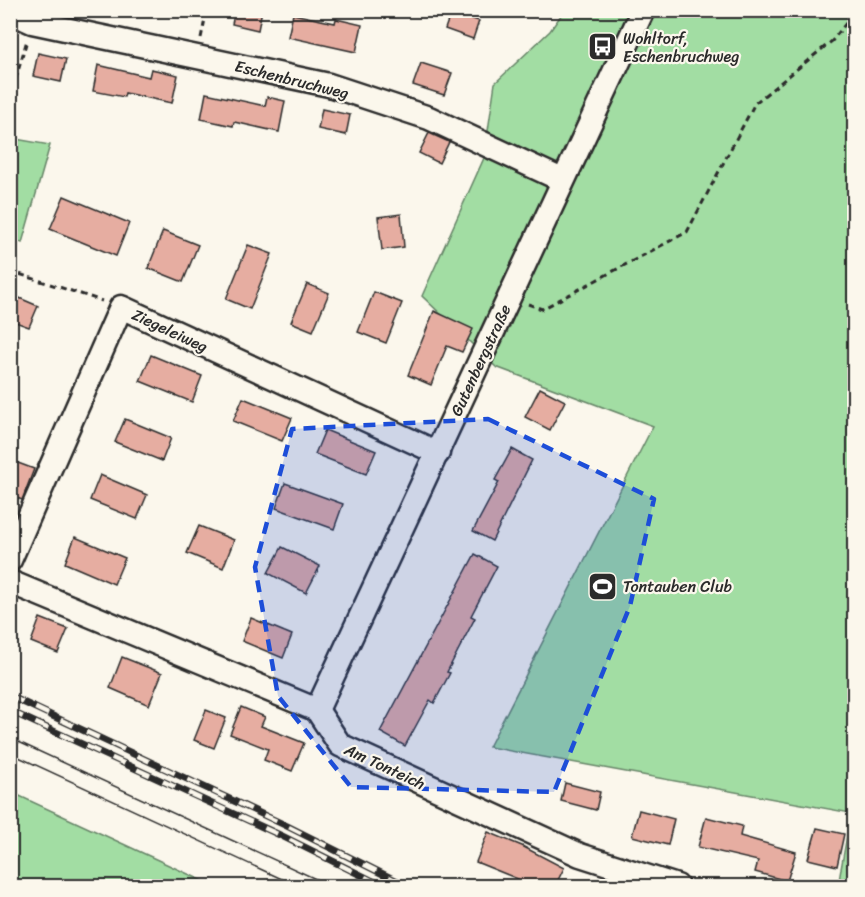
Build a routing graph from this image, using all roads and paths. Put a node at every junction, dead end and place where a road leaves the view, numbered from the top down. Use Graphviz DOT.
graph roads {
  1 [pos="207,10"];
  2 [pos="643,10"];
  3 [pos="10,12"];
  4 [pos="855,13"];
  5 [pos="32,22"];
  6 [pos="196,56"];
  7 [pos="10,99"];
  8 [pos="562,180"];
  9 [pos="10,271"];
  10 [pos="510,296"];
  11 [pos="121,307"];
  12 [pos="438,453"];
  13 [pos="10,560"];
  14 [pos="10,582"];
  15 [pos="317,710"];
  16 [pos="676,886"];
  1 -- 6 [label="path"];
  2 -- 8 [label="street, Gutenbergstraße"];
  3 -- 5 [label="street, Eschenbruchweg"];
  4 -- 10 [label="path"];
  5 -- 6 [label="street, Eschenbruchweg"];
  5 -- 7 [label="path"];
  6 -- 8 [label="street, Eschenbruchweg"];
  8 -- 10 [label="street, Gutenbergstraße"];
  9 -- 11 [label="path"];
  10 -- 12 [label="street, Gutenbergstraße"];
  11 -- 12 [label="street, Ziegeleiweg"];
  11 -- 13 [label="street, Ziegeleiweg"];
  12 -- 15 [label="street, Gutenbergstraße"];
  14 -- 15 [label="street"];
  15 -- 16 [label="street, Am Tonteich"];
}
